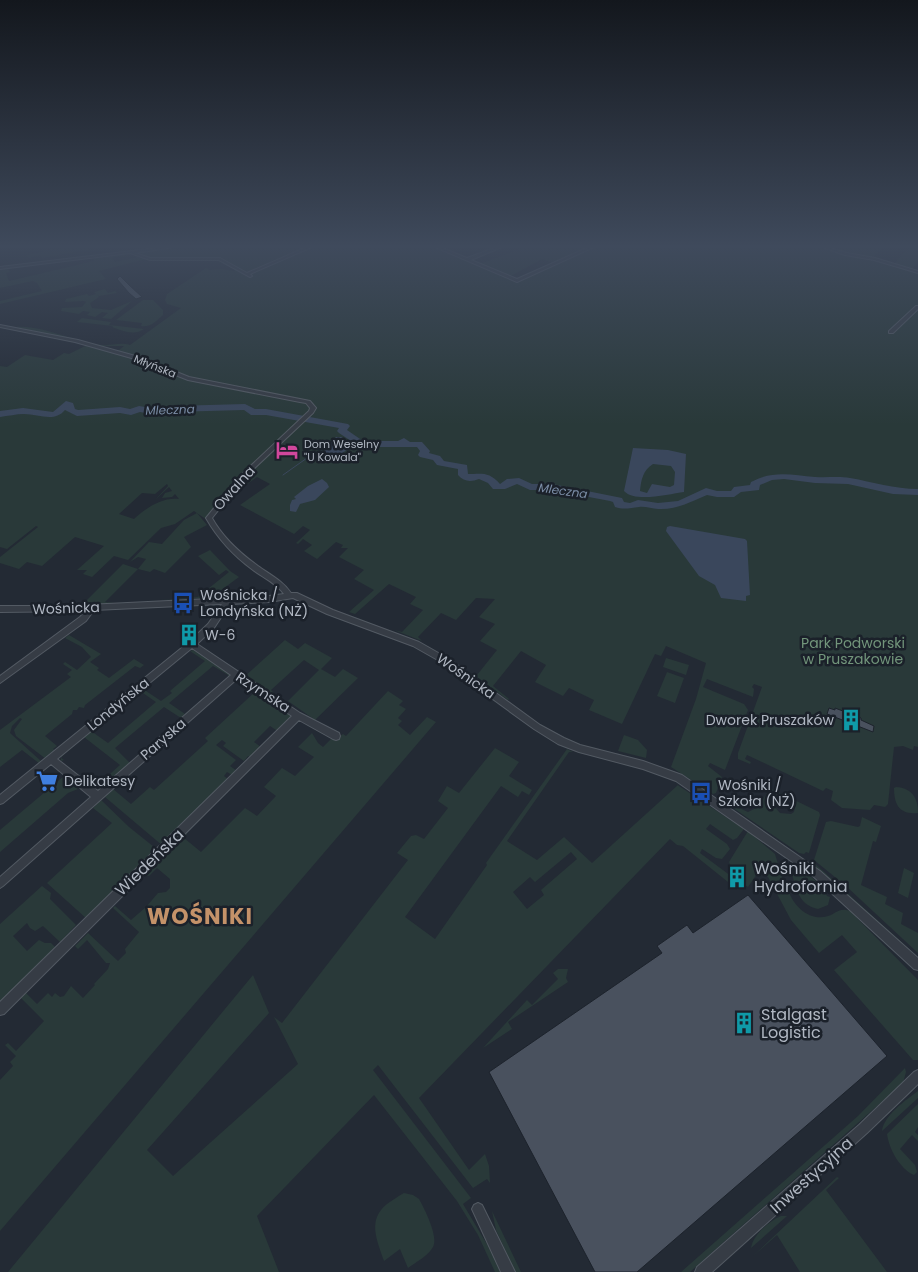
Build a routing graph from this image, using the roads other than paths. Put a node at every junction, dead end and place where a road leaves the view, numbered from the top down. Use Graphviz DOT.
graph roads {
  1 [pos="918,307"];
  2 [pos="0,326"];
  3 [pos="891,332"];
  4 [pos="310,403"];
  5 [pos="288,594"];
  6 [pos="228,600"];
  7 [pos="92,608"];
  8 [pos="0,609"];
  9 [pos="192,644"];
  10 [pos="236,675"];
  11 [pos="0,680"];
  12 [pos="297,715"];
  13 [pos="336,736"];
  14 [pos="51,759"];
  15 [pos="98,797"];
  16 [pos="0,800"];
  17 [pos="0,883"];
  18 [pos="876,926"];
  19 [pos="918,965"];
  20 [pos="918,972"];
  21 [pos="0,1010"];
  22 [pos="918,1076"];
  23 [pos="478,1209"];
  24 [pos="508,1272"];
  25 [pos="702,1272"];
  1 -- 3 [label="street"];
  2 -- 4 [label="street, Młyńska"];
  4 -- 5 [label="street, Owalna"];
  5 -- 6 [label="street, Wośnicka"];
  5 -- 18 [label="street, Wośnicka"];
  6 -- 7 [label="street, Wośnicka"];
  6 -- 9 [label="street, Londyńska"];
  7 -- 8 [label="street, Wośnicka"];
  7 -- 11 [label="street"];
  9 -- 10 [label="street, Rzymska"];
  9 -- 14 [label="street, Londyńska"];
  10 -- 12 [label="street, Rzymska"];
  10 -- 15 [label="street, Paryska"];
  12 -- 13 [label="street, Rzymska"];
  12 -- 21 [label="street, Wiedeńska"];
  14 -- 15 [label="street"];
  14 -- 16 [label="street, Londyńska"];
  15 -- 17 [label="street, Paryska"];
  18 -- 19 [label="street, Wośnicka"];
  18 -- 20 [label="street, Wośnicka"];
  22 -- 25 [label="street, Inwestycyjna"];
  23 -- 24 [label="street"];
}
